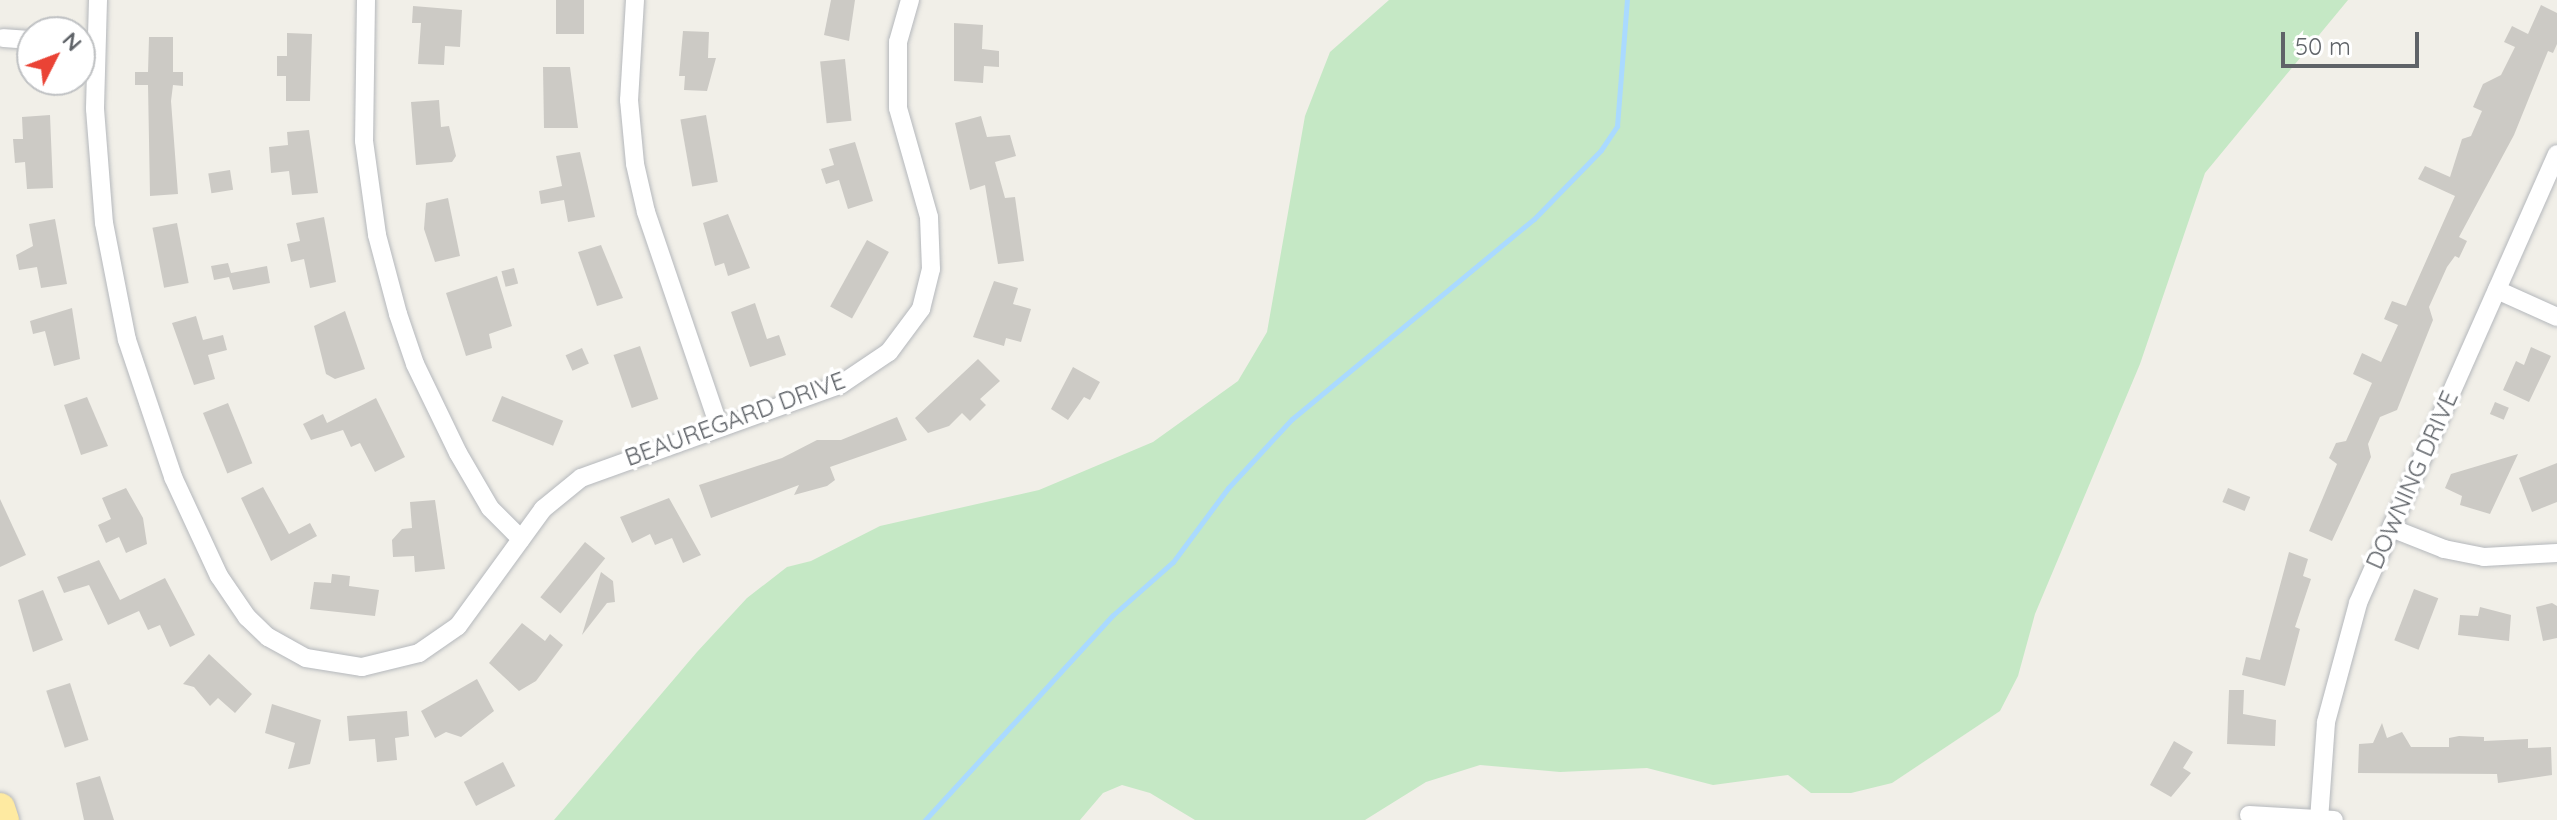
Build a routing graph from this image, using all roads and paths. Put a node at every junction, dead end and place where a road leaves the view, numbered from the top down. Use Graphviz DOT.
graph roads {
  1 [pos="366,0"];
  2 [pos="635,0"];
  3 [pos="910,0"];
  4 [pos="3,38"];
  5 [pos="16,39"];
  6 [pos="92,96"];
  7 [pos="2557,154"];
  8 [pos="2497,290"];
  9 [pos="2557,317"];
  10 [pos="719,426"];
  11 [pos="2391,528"];
  12 [pos="521,539"];
  13 [pos="2557,553"];
  14 [pos="0,808"];
  15 [pos="2249,815"];
  16 [pos="4,820"];
  17 [pos="2319,820"];
  18 [pos="2334,820"];
  1 -- 12 [label="street"];
  2 -- 10 [label="street"];
  3 -- 10 [label="street, BEAUREGARD DRIVE"];
  4 -- 5 [label="street"];
  6 -- 12 [label="street, BEAUREGARD DRIVE"];
  7 -- 8 [label="street, DOWNING DRIVE"];
  8 -- 9 [label="street"];
  8 -- 11 [label="street, DOWNING DRIVE"];
  10 -- 12 [label="street, BEAUREGARD DRIVE"];
  11 -- 13 [label="street"];
  11 -- 17 [label="street, DOWNING DRIVE"];
  14 -- 16 [label="highway"];
  15 -- 17 [label="street"];
  17 -- 18 [label="street"];
}
